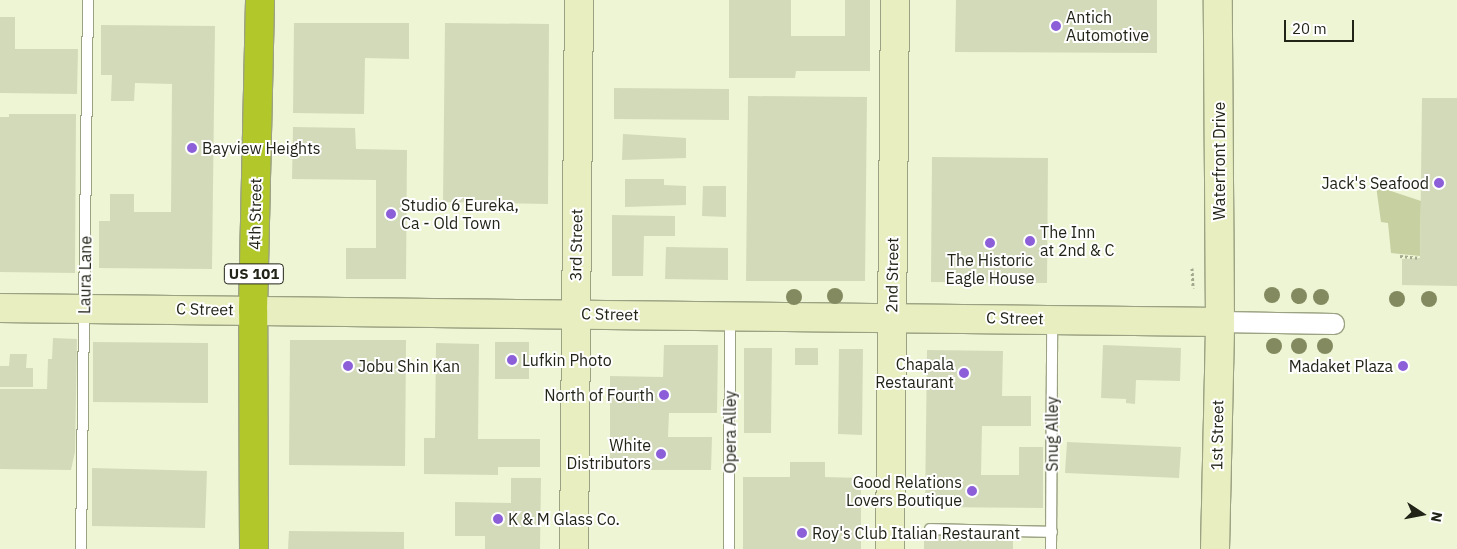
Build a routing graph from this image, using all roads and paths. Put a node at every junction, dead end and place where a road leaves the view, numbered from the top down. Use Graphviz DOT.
graph roads {
  1 [pos="88,0"];
  2 [pos="260,0"];
  3 [pos="579,0"];
  4 [pos="895,0"];
  5 [pos="1218,0"];
  6 [pos="1400,256"];
  7 [pos="1420,258"];
  8 [pos="0,308"];
  9 [pos="84,308"];
  10 [pos="253,310"];
  11 [pos="576,314"];
  12 [pos="730,315"];
  13 [pos="892,317"];
  14 [pos="1052,319"];
  15 [pos="1220,322"];
  16 [pos="1334,324"];
  17 [pos="930,529"];
  18 [pos="1052,532"];
  19 [pos="81,549"];
  20 [pos="254,549"];
  21 [pos="574,549"];
  22 [pos="729,549"];
  23 [pos="890,549"];
  24 [pos="1051,549"];
  25 [pos="1215,549"];
  1 -- 9 [label="lane, Laura Lane"];
  2 -- 10 [label="highway, 4th Street / US 101"];
  3 -- 11 [label="street, 3rd Street"];
  4 -- 13 [label="street, 2nd Street"];
  5 -- 15 [label="street, Waterfront Drive"];
  6 -- 7 [label="path"];
  8 -- 9 [label="street, C Street"];
  9 -- 10 [label="street, C Street"];
  9 -- 19 [label="lane, Laura Lane"];
  10 -- 11 [label="street, C Street"];
  10 -- 20 [label="highway, 4th Street / US 101"];
  11 -- 12 [label="street, C Street"];
  11 -- 21 [label="street, 3rd Street"];
  12 -- 13 [label="street, C Street"];
  12 -- 22 [label="lane, Opera Alley"];
  13 -- 14 [label="street, C Street"];
  13 -- 23 [label="street, 2nd Street"];
  14 -- 15 [label="street, C Street"];
  14 -- 18 [label="lane, Snug Alley"];
  15 -- 16 [label="street"];
  15 -- 25 [label="street, 1st Street"];
  17 -- 18 [label="lane"];
  18 -- 24 [label="lane, Snug Alley"];
}
